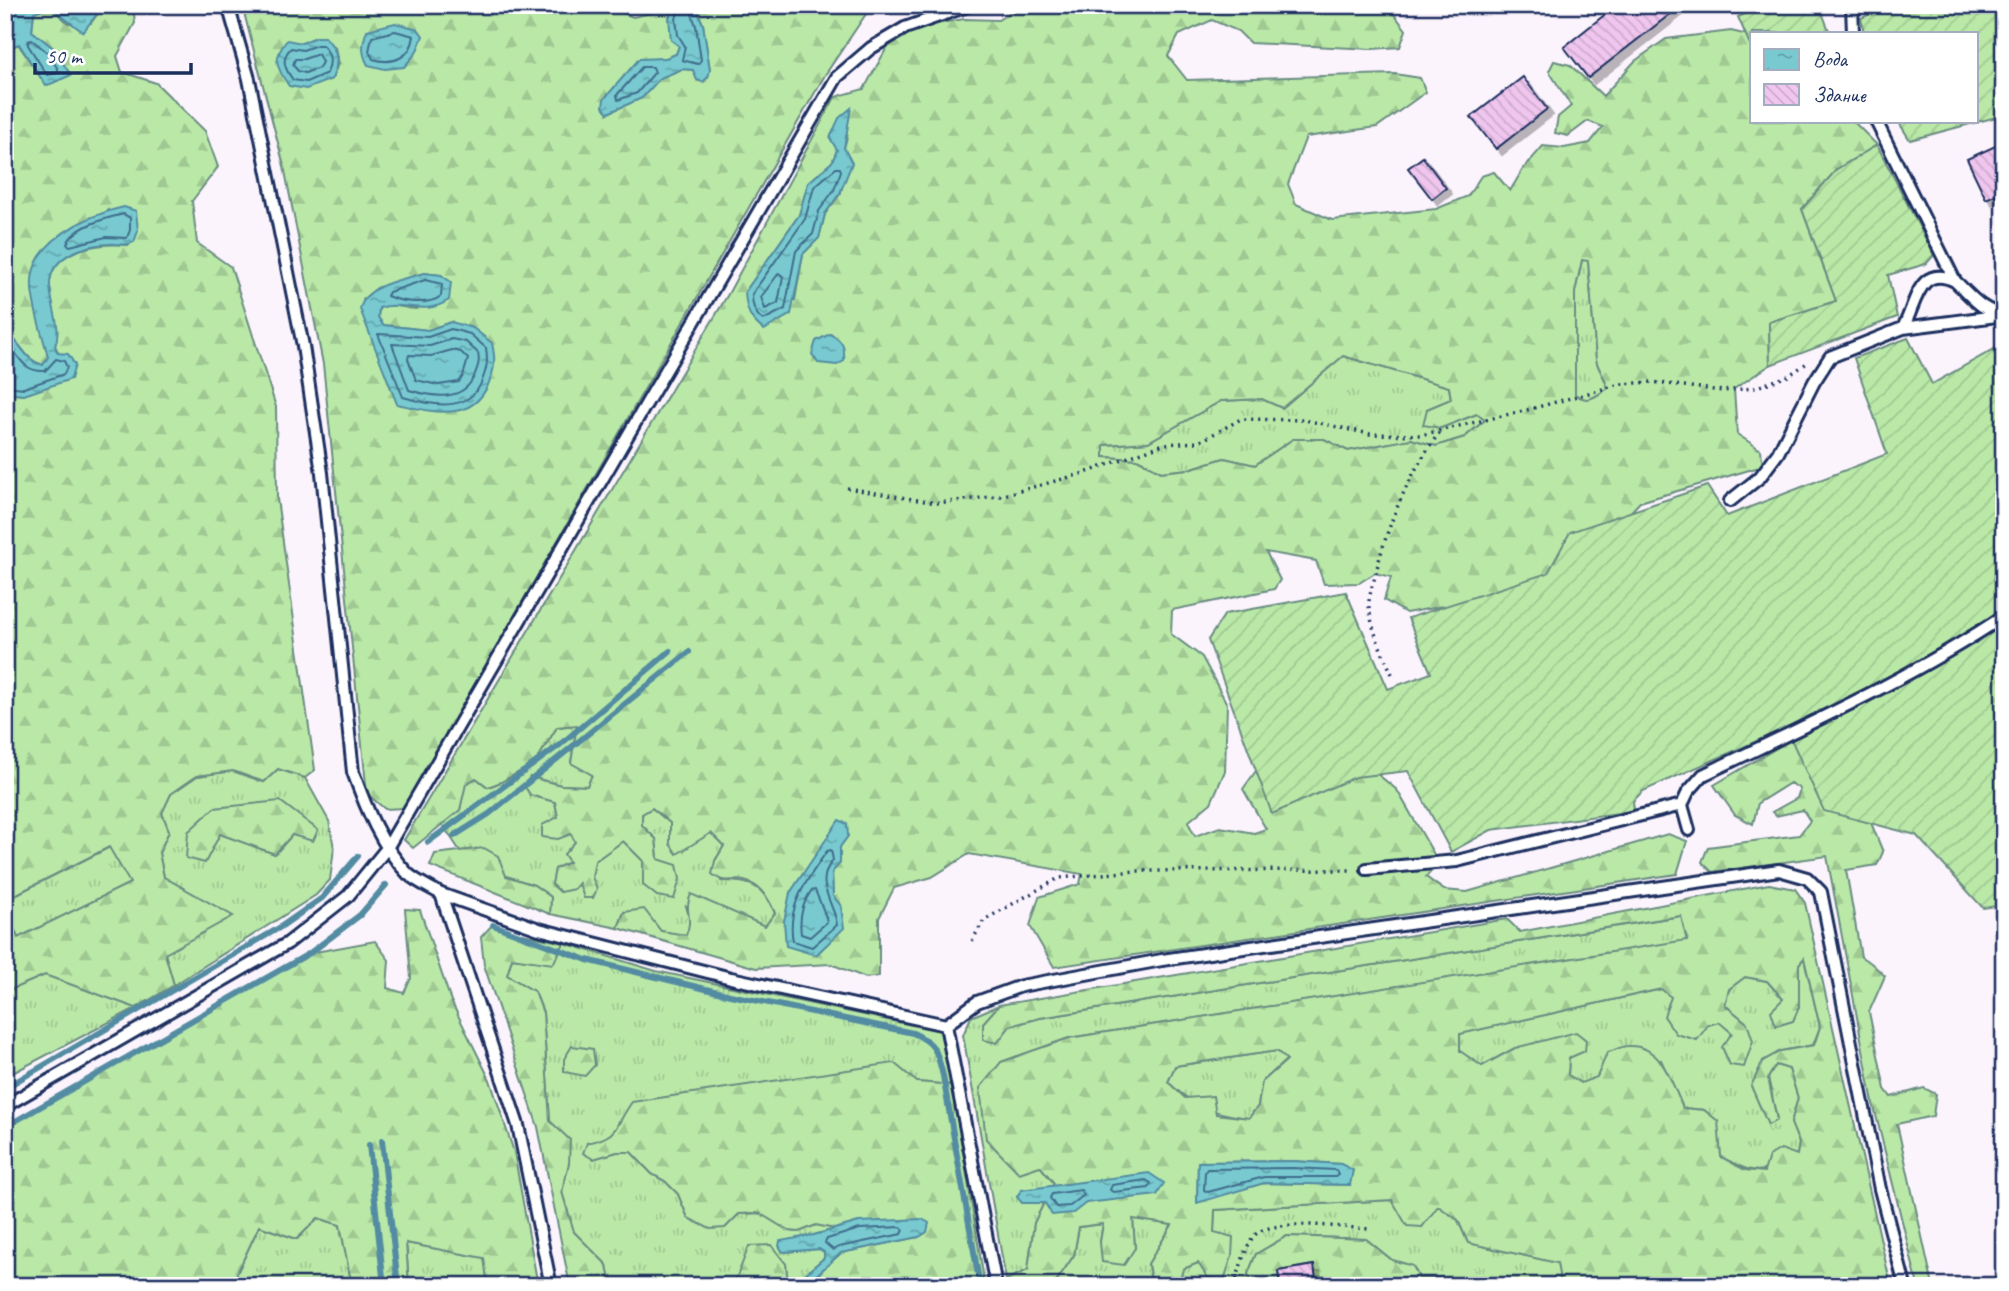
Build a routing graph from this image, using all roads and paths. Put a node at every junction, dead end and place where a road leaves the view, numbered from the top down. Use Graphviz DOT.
graph roads {
  1 [pos="228,5"];
  2 [pos="970,5"];
  3 [pos="1852,5"];
  4 [pos="1853,32"];
  5 [pos="1876,122"];
  6 [pos="1955,281"];
  7 [pos="2002,315"];
  8 [pos="1903,328"];
  9 [pos="1829,357"];
  10 [pos="1440,432"];
  11 [pos="847,488"];
  12 [pos="1730,501"];
  13 [pos="2004,616"];
  14 [pos="1392,674"];
  15 [pos="1682,805"];
  16 [pos="1689,830"];
  17 [pos="387,848"];
  18 [pos="1367,869"];
  19 [pos="441,894"];
  20 [pos="972,941"];
  21 [pos="946,1025"];
  22 [pos="5,1106"];
  23 [pos="1370,1229"];
  24 [pos="551,1286"];
  25 [pos="996,1286"];
  26 [pos="1234,1286"];
  27 [pos="1905,1286"];
  1 -- 17 [label="lane"];
  2 -- 17 [label="lane"];
  3 -- 4 [label="lane"];
  5 -- 6 [label="lane"];
  6 -- 7 [label="lane"];
  6 -- 8 [label="lane"];
  7 -- 8 [label="lane"];
  8 -- 9 [label="lane"];
  9 -- 10 [label="path"];
  9 -- 12 [label="lane"];
  10 -- 11 [label="path"];
  10 -- 14 [label="path"];
  13 -- 15 [label="lane"];
  15 -- 16 [label="lane"];
  15 -- 18 [label="lane"];
  17 -- 19 [label="lane"];
  17 -- 22 [label="lane"];
  18 -- 20 [label="path"];
  19 -- 21 [label="lane"];
  19 -- 24 [label="lane"];
  21 -- 25 [label="lane"];
  21 -- 27 [label="lane"];
  23 -- 26 [label="path"];
}
